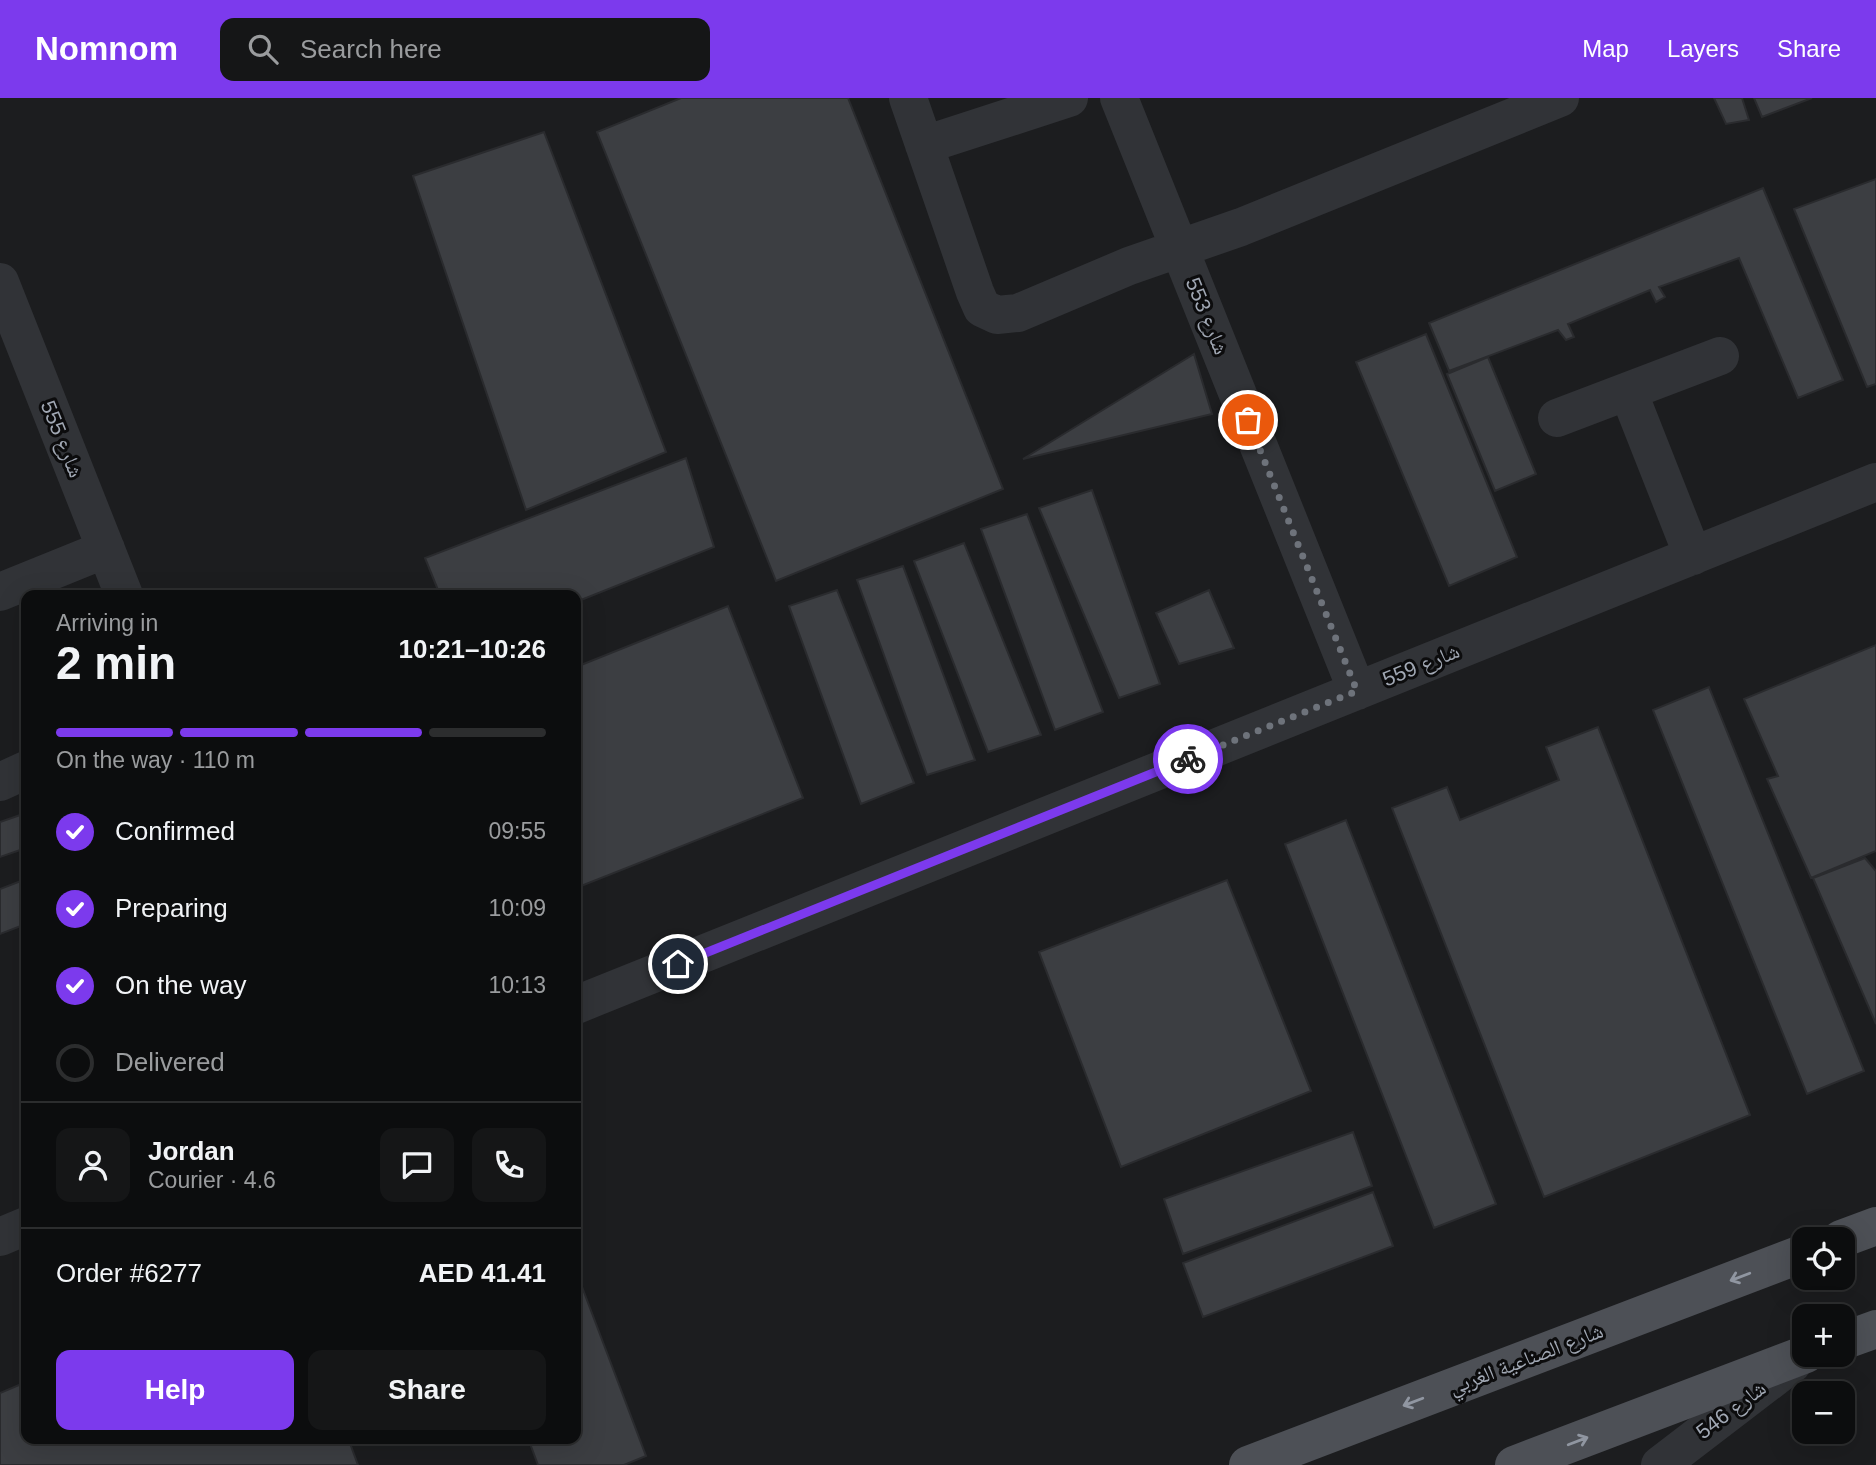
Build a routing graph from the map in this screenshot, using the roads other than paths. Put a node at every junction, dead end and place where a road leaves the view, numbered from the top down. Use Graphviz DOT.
graph roads {
  1 [pos="908,98"];
  2 [pos="1069,98"];
  3 [pos="1119,98"];
  4 [pos="1560,98"];
  5 [pos="924,145"];
  6 [pos="1179,247"];
  7 [pos="0,282"];
  8 [pos="1720,356"];
  9 [pos="1628,391"];
  10 [pos="1557,418"];
  11 [pos="1876,482"];
  12 [pos="106,549"];
  13 [pos="1693,556"];
  14 [pos="19,589"];
  15 [pos="122,590"];
  16 [pos="1357,691"];
  17 [pos="21,772"];
  18 [pos="0,782"];
  19 [pos="581,1003"];
  20 [pos="1876,1226"];
  21 [pos="21,1228"];
  22 [pos="1855,1234"];
  23 [pos="0,1237"];
  24 [pos="1792,1258"];
  25 [pos="1876,1329"];
  26 [pos="1855,1337"];
  27 [pos="1792,1360"];
  28 [pos="1792,1365"];
  29 [pos="1248,1465"];
  30 [pos="1514,1465"];
  31 [pos="1660,1465"];
  1 -- 5 [label="street"];
  2 -- 5 [label="street"];
  3 -- 6 [label="street, شارع 553"];
  4 -- 6 [label="street"];
  5 -- 6 [label="street"];
  6 -- 16 [label="street, شارع 553"];
  7 -- 12 [label="street, شارع 555"];
  8 -- 9 [label="street"];
  9 -- 10 [label="street"];
  9 -- 13 [label="street"];
  11 -- 13 [label="street, شارع 559"];
  12 -- 14 [label="street"];
  12 -- 15 [label="street, شارع 555"];
  13 -- 16 [label="street, شارع 559"];
  16 -- 19 [label="street, شارع 559"];
  17 -- 18 [label="street"];
  20 -- 22 [label="main road"];
  21 -- 23 [label="street"];
  24 -- 29 [label="main road, شارع الصناعية الغربي, one-way"];
  25 -- 26 [label="main road"];
  30 -- 27 [label="main road, one-way"];
  28 -- 31 [label="street, شارع 546"];
}
